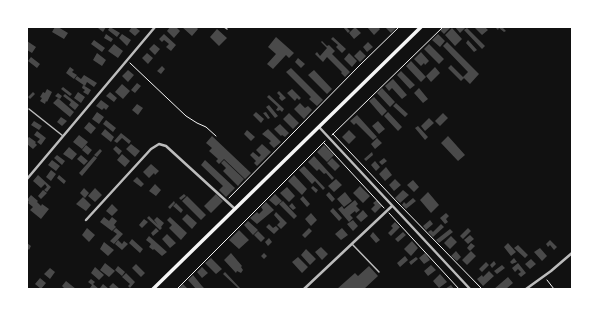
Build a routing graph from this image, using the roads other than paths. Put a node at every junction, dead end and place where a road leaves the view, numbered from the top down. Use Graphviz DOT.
graph roads {
  1 [pos="155,27"];
  2 [pos="224,27"];
  3 [pos="421,27"];
  4 [pos="227,29"];
  5 [pos="29,110"];
  6 [pos="319,128"];
  7 [pos="63,136"];
  8 [pos="27,179"];
  9 [pos="392,206"];
  10 [pos="235,210"];
  11 [pos="86,220"];
  12 [pos="352,244"];
  13 [pos="572,252"];
  14 [pos="379,272"];
  15 [pos="153,289"];
  16 [pos="304,289"];
  17 [pos="470,289"];
  18 [pos="526,289"];
  1 -- 7 [label="street"];
  2 -- 4 [label="lane"];
  3 -- 6 [label="main road"];
  5 -- 7 [label="lane"];
  6 -- 9 [label="street"];
  6 -- 10 [label="main road"];
  7 -- 8 [label="street"];
  9 -- 12 [label="street"];
  9 -- 17 [label="street"];
  10 -- 11 [label="street"];
  10 -- 15 [label="main road"];
  12 -- 14 [label="lane"];
  12 -- 16 [label="street"];
  13 -- 18 [label="street"];
}
